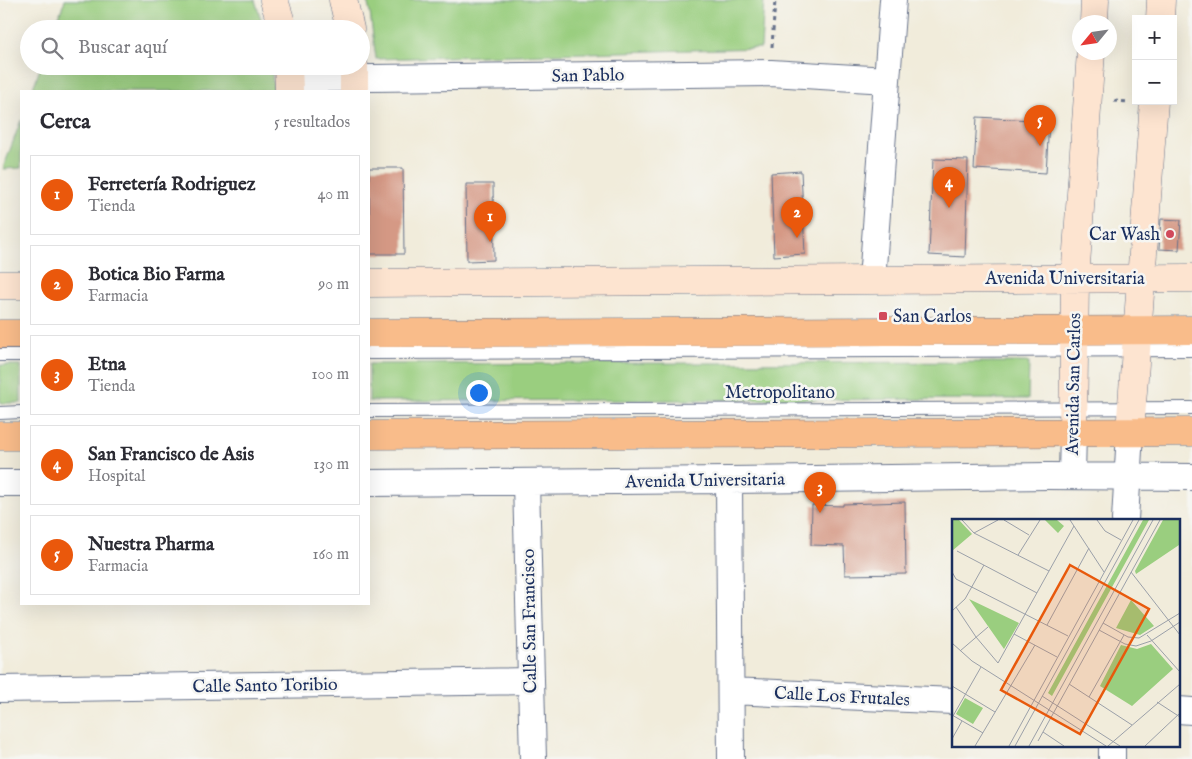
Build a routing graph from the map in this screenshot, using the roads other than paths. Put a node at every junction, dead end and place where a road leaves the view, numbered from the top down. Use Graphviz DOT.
graph roads {
  1 [pos="274,0"];
  2 [pos="343,0"];
  3 [pos="893,0"];
  4 [pos="1095,0"];
  5 [pos="1161,0"];
  6 [pos="1094,15"];
  7 [pos="1160,15"];
  8 [pos="280,20"];
  9 [pos="348,20"];
  10 [pos="1090,60"];
  11 [pos="289,79"];
  12 [pos="354,79"];
  13 [pos="887,80"];
  14 [pos="1154,105"];
  15 [pos="1140,278"];
  16 [pos="1192,278"];
  17 [pos="1074,279"];
  18 [pos="872,280"];
  19 [pos="370,283"];
  20 [pos="0,285"];
  21 [pos="20,285"];
  22 [pos="1192,330"];
  23 [pos="370,332"];
  24 [pos="0,334"];
  25 [pos="20,334"];
  26 [pos="1074,340"];
  27 [pos="1136,340"];
  28 [pos="1192,350"];
  29 [pos="370,354"];
  30 [pos="0,355"];
  31 [pos="20,355"];
  32 [pos="1192,408"];
  33 [pos="370,411"];
  34 [pos="0,412"];
  35 [pos="20,412"];
  36 [pos="1073,420"];
  37 [pos="1131,420"];
  38 [pos="1192,432"];
  39 [pos="370,435"];
  40 [pos="0,436"];
  41 [pos="20,436"];
  42 [pos="1072,476"];
  43 [pos="1192,477"];
  44 [pos="1128,478"];
  45 [pos="729,480"];
  46 [pos="526,482"];
  47 [pos="0,483"];
  48 [pos="20,483"];
  49 [pos="370,483"];
  50 [pos="1125,519"];
  51 [pos="530,681"];
  52 [pos="0,689"];
  53 [pos="731,691"];
  54 [pos="952,701"];
  55 [pos="1112,746"];
  56 [pos="532,759"];
  57 [pos="731,759"];
  58 [pos="1112,759"];
  1 -- 8 [label="street"];
  2 -- 9 [label="street"];
  3 -- 13 [label="street"];
  4 -- 6 [label="street"];
  5 -- 7 [label="street"];
  10 -- 17 [label="street, Avenida San Carlos"];
  11 -- 12 [label="street, San Pablo"];
  12 -- 13 [label="street, San Pablo"];
  13 -- 18 [label="street"];
  14 -- 15 [label="street"];
  15 -- 16 [label="street, Avenida Universitaria"];
  15 -- 17 [label="street, Avenida Universitaria"];
  15 -- 27 [label="street"];
  17 -- 18 [label="street, Avenida Universitaria"];
  17 -- 26 [label="street, Avenida San Carlos"];
  18 -- 19 [label="street, Avenida Universitaria"];
  20 -- 21 [label="street"];
  22 -- 27 [label="main road"];
  23 -- 26 [label="main road"];
  24 -- 25 [label="main road"];
  26 -- 27 [label="main road"];
  26 -- 29 [label="lane"];
  26 -- 36 [label="street, Avenida San Carlos"];
  27 -- 28 [label="lane"];
  27 -- 37 [label="street"];
  30 -- 31 [label="lane"];
  32 -- 37 [label="lane"];
  33 -- 36 [label="lane, Metropolitano"];
  34 -- 35 [label="lane"];
  36 -- 37 [label="main road"];
  36 -- 39 [label="main road"];
  36 -- 42 [label="street, Avenida San Carlos"];
  37 -- 38 [label="main road"];
  37 -- 44 [label="street"];
  40 -- 41 [label="main road"];
  42 -- 44 [label="street, Avenida Universitaria"];
  42 -- 45 [label="street, Avenida Universitaria"];
  43 -- 44 [label="street, Avenida Universitaria"];
  44 -- 50 [label="street"];
  45 -- 46 [label="street, Avenida Universitaria"];
  45 -- 53 [label="street"];
  46 -- 49 [label="street, Avenida Universitaria"];
  46 -- 51 [label="street, Calle San Francisco"];
  47 -- 48 [label="street"];
  51 -- 52 [label="street, Calle Santo Toribio"];
  51 -- 56 [label="street, Calle San Francisco"];
  53 -- 54 [label="street, Calle Los Frutales"];
  53 -- 57 [label="street"];
  55 -- 58 [label="street"];
}
